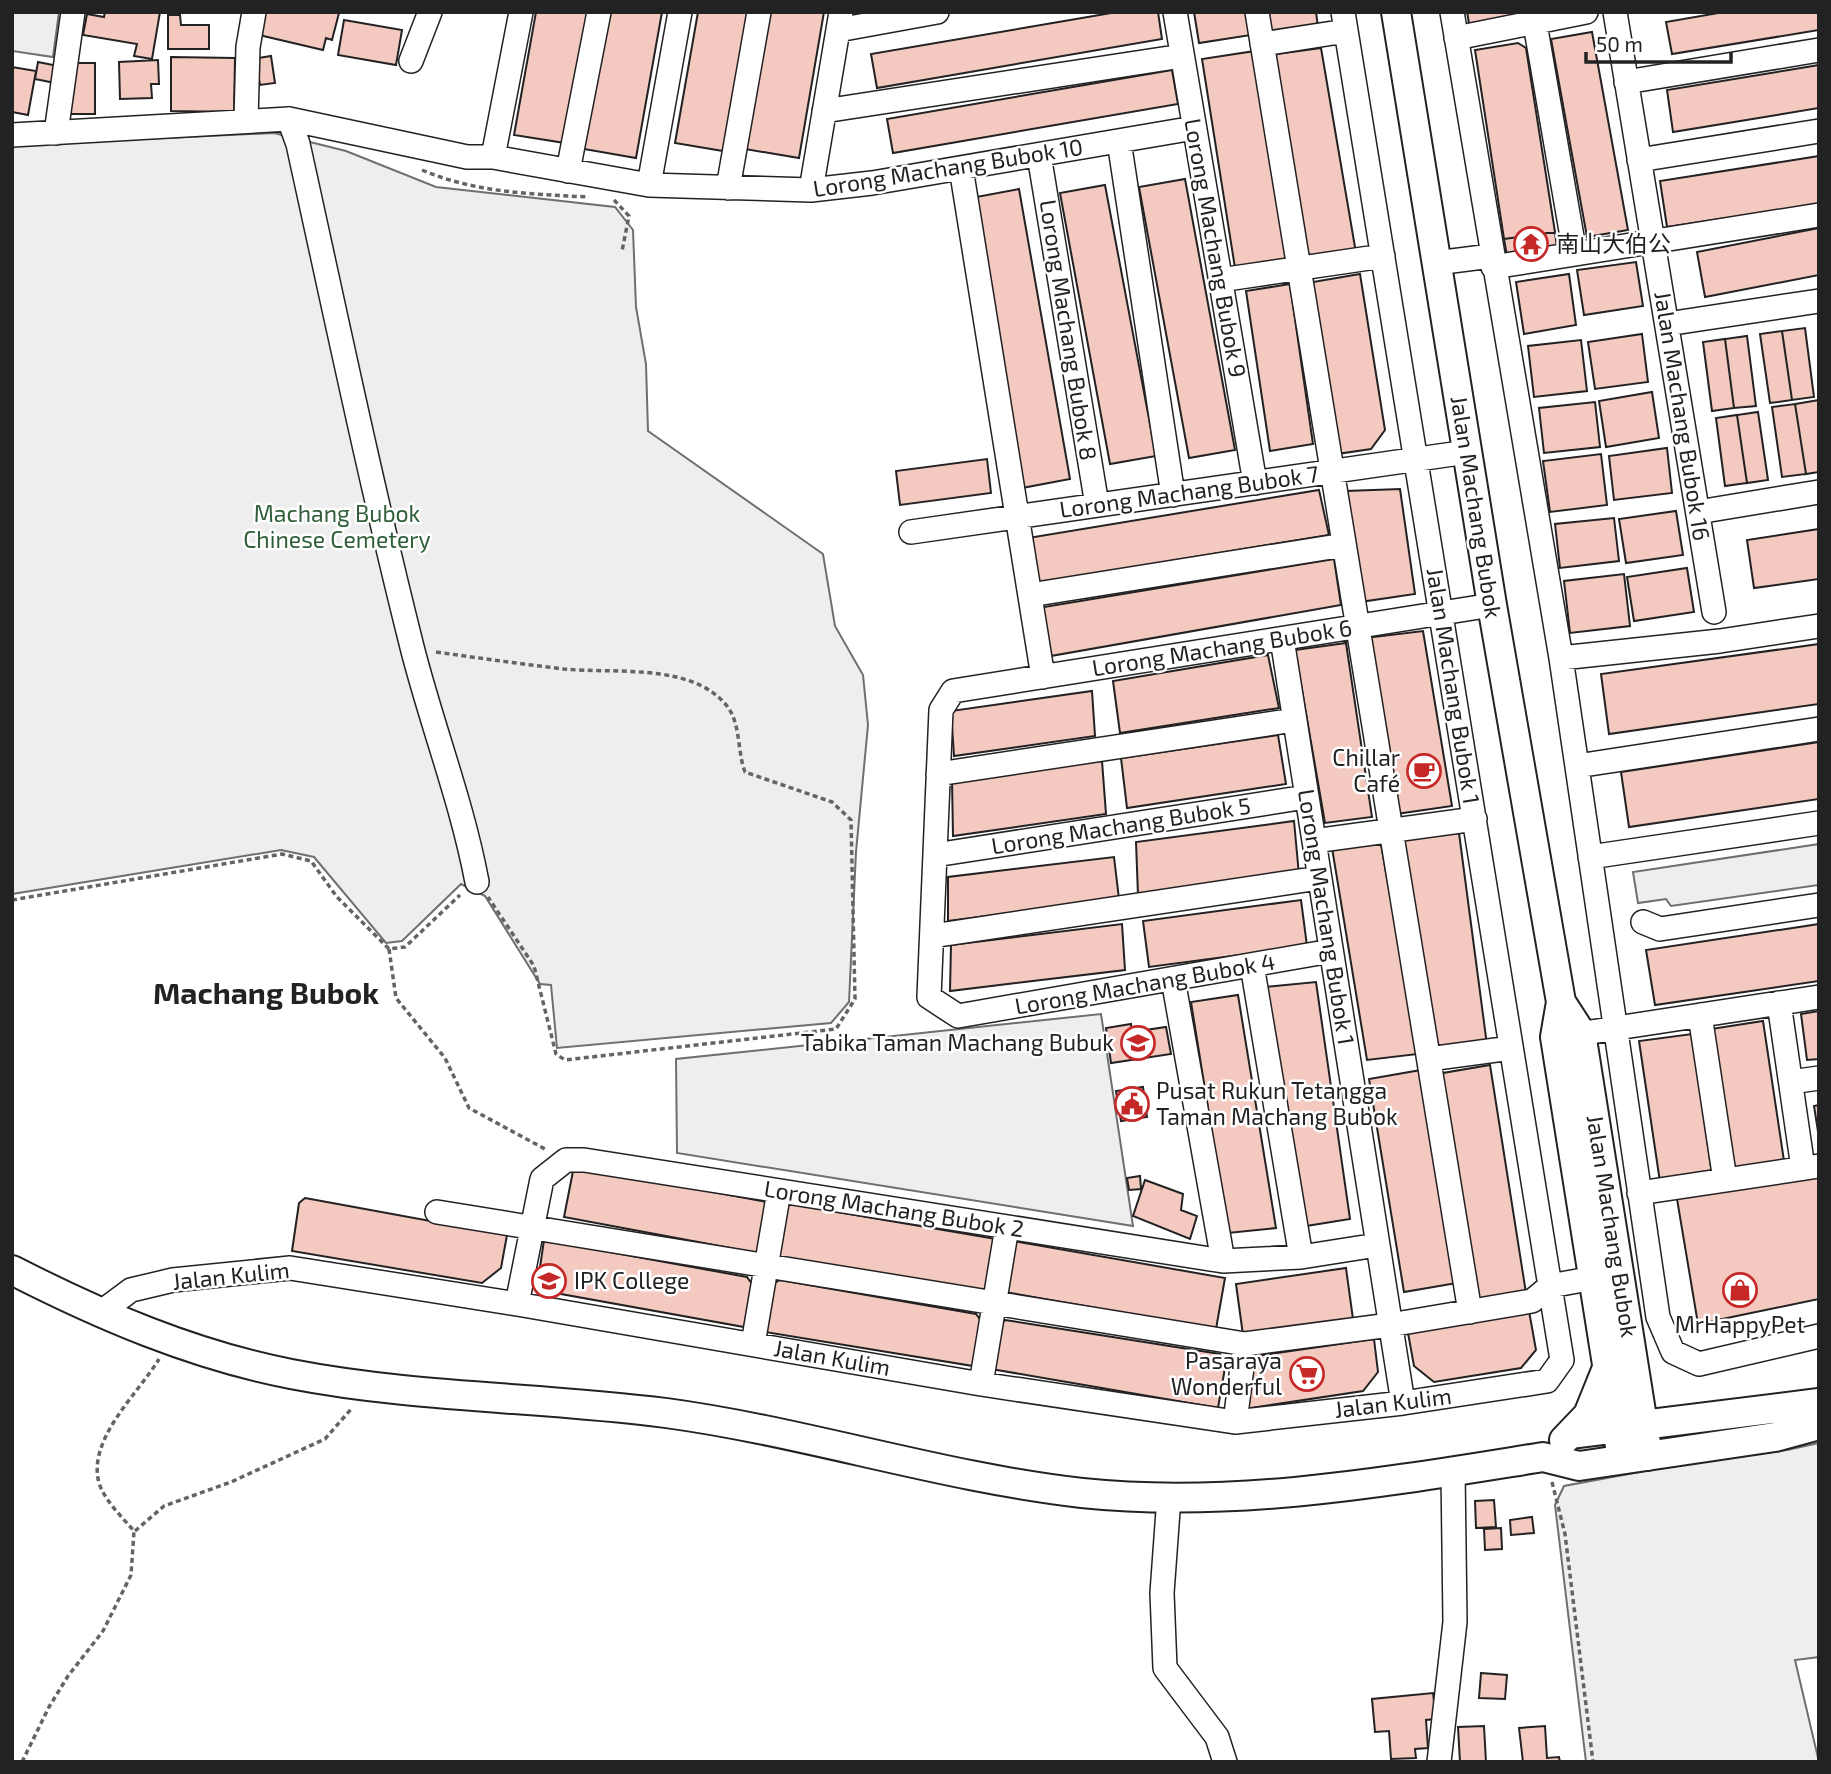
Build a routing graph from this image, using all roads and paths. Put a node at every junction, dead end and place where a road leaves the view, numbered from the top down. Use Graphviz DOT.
graph roads {
  1 [pos="74,12"];
  2 [pos="254,12"];
  3 [pos="429,12"];
  4 [pos="521,12"];
  5 [pos="599,12"];
  6 [pos="680,12"];
  7 [pos="759,12"];
  8 [pos="937,12"];
  9 [pos="1175,12"];
  10 [pos="1257,12"];
  11 [pos="1395,12"];
  12 [pos="1452,12"];
  13 [pos="1586,12"];
  14 [pos="1615,12"];
  15 [pos="1534,17"];
  16 [pos="839,21"];
  17 [pos="1344,21"];
  18 [pos="1456,37"];
  19 [pos="1262,44"];
  20 [pos="1819,50"];
  21 [pos="1182,56"];
  22 [pos="411,61"];
  23 [pos="1626,82"];
  24 [pos="824,111"];
  25 [pos="289,119"];
  26 [pos="246,120"];
  27 [pos="1194,128"];
  28 [pos="1819,131"];
  29 [pos="56,133"];
  30 [pos="12,135"];
  31 [pos="1119,141"];
  32 [pos="1039,155"];
  33 [pos="493,157"];
  34 [pos="1639,160"];
  35 [pos="412,166"];
  36 [pos="961,168"];
  37 [pos="568,171"];
  38 [pos="649,185"];
  39 [pos="728,188"];
  40 [pos="811,190"];
  41 [pos="599,198"];
  42 [pos="612,199"];
  43 [pos="1819,215"];
  44 [pos="1653,241"];
  45 [pos="622,251"];
  46 [pos="1575,254"];
  47 [pos="1383,256"];
  48 [pos="1492,261"];
  49 [pos="1436,264"];
  50 [pos="1299,269"];
  51 [pos="1220,280"];
  52 [pos="1819,301"];
  53 [pos="1667,324"];
  54 [pos="1467,452"];
  55 [pos="1416,460"];
  56 [pos="1332,471"];
  57 [pos="1255,483"];
  58 [pos="1819,492"];
  59 [pos="1172,495"];
  60 [pos="1097,505"];
  61 [pos="1698,512"];
  62 [pos="1017,517"];
  63 [pos="911,532"];
  64 [pos="1344,545"];
  65 [pos="1030,596"];
  66 [pos="1492,605"];
  67 [pos="1714,612"];
  68 [pos="1440,613"];
  69 [pos="1357,626"];
  70 [pos="1819,626"];
  71 [pos="1282,639"];
  72 [pos="413,649"];
  73 [pos="1561,658"];
  74 [pos="1043,677"];
  75 [pos="1294,720"];
  76 [pos="1819,729"];
  77 [pos="1577,766"];
  78 [pos="938,774"];
  79 [pos="1307,797"];
  80 [pos="1475,819"];
  81 [pos="1819,823"];
  82 [pos="1391,831"];
  83 [pos="1314,842"];
  84 [pos="935,855"];
  85 [pos="1590,857"];
  86 [pos="1320,878"];
  87 [pos="477,882"];
  88 [pos="12,900"];
  89 [pos="1819,905"];
  90 [pos="1643,922"];
  91 [pos="932,936"];
  92 [pos="389,949"];
  93 [pos="1331,951"];
  94 [pos="1252,965"];
  95 [pos="1173,979"];
  96 [pos="1819,997"];
  97 [pos="1779,1003"];
  98 [pos="1700,1015"];
  99 [pos="1615,1027"];
  100 [pos="1568,1035"];
  101 [pos="1511,1048"];
  102 [pos="1429,1059"];
  103 [pos="1819,1078"];
  104 [pos="1791,1082"];
  105 [pos="566,1160"];
  106 [pos="1811,1167"];
  107 [pos="1724,1180"];
  108 [pos="779,1191"];
  109 [pos="1639,1193"];
  110 [pos="437,1212"];
  111 [pos="1007,1227"];
  112 [pos="530,1228"];
  113 [pos="1377,1245"];
  114 [pos="1301,1257"];
  115 [pos="1223,1261"];
  116 [pos="766,1266"];
  117 [pos="12,1270"];
  118 [pos="1594,1278"];
  119 [pos="1550,1286"];
  120 [pos="994,1303"];
  121 [pos="517,1304"];
  122 [pos="1470,1312"];
  123 [pos="100,1313"];
  124 [pos="1390,1325"];
  125 [pos="1819,1336"];
  126 [pos="171,1339"];
  127 [pos="753,1344"];
  128 [pos="1245,1344"];
  129 [pos="1562,1360"];
  130 [pos="1621,1362"];
  131 [pos="981,1384"];
  132 [pos="372,1385"];
  133 [pos="1403,1403"];
  134 [pos="1819,1403"];
  135 [pos="1708,1416"];
  136 [pos="1235,1422"];
  137 [pos="1819,1425"];
  138 [pos="1631,1427"];
  139 [pos="1570,1434"];
  140 [pos="1543,1457"];
  141 [pos="1635,1457"];
  142 [pos="1452,1471"];
  143 [pos="1169,1497"];
  144 [pos="134,1531"];
  145 [pos="22,1762"];
  146 [pos="1225,1762"];
  147 [pos="1439,1762"];
  148 [pos="1593,1762"];
  1 -- 29 [label="street"];
  2 -- 26 [label="street"];
  3 -- 22 [label="street"];
  4 -- 33 [label="street"];
  5 -- 37 [label="street"];
  6 -- 38 [label="street"];
  7 -- 39 [label="street"];
  8 -- 16 [label="street"];
  9 -- 21 [label="street, Lorong Machang Bubok 9"];
  10 -- 19 [label="street"];
  11 -- 49 [label="main road, Jalan Machang Bubok"];
  12 -- 18 [label="street"];
  13 -- 15 [label="street"];
  14 -- 23 [label="street, Jalan Machang Bubok 16"];
  15 -- 18 [label="street"];
  15 -- 46 [label="street"];
  16 -- 24 [label="street"];
  17 -- 19 [label="street"];
  17 -- 47 [label="street, Jalan Machang Bubok 1"];
  18 -- 48 [label="street"];
  19 -- 50 [label="street"];
  20 -- 23 [label="street"];
  21 -- 24 [label="street"];
  21 -- 27 [label="street, Lorong Machang Bubok 9"];
  23 -- 34 [label="street, Jalan Machang Bubok 16"];
  24 -- 40 [label="street"];
  25 -- 26 [label="street, Lorong Machang Bubok 10"];
  25 -- 33 [label="street, Lorong Machang Bubok 10"];
  25 -- 72 [label="street"];
  26 -- 29 [label="street, Lorong Machang Bubok 10"];
  27 -- 31 [label="street, Lorong Machang Bubok 10"];
  27 -- 51 [label="street, Lorong Machang Bubok 9"];
  28 -- 34 [label="street"];
  29 -- 30 [label="street, Lorong Machang Bubok 10"];
  31 -- 32 [label="street, Lorong Machang Bubok 10"];
  31 -- 59 [label="street"];
  32 -- 36 [label="street, Lorong Machang Bubok 10"];
  32 -- 60 [label="street, Lorong Machang Bubok 8"];
  33 -- 37 [label="street, Lorong Machang Bubok 10"];
  34 -- 44 [label="street, Jalan Machang Bubok 16"];
  35 -- 41 [label="path"];
  36 -- 40 [label="street, Lorong Machang Bubok 10"];
  36 -- 62 [label="street"];
  37 -- 38 [label="street, Lorong Machang Bubok 10"];
  38 -- 39 [label="street, Lorong Machang Bubok 10"];
  39 -- 40 [label="street, Lorong Machang Bubok 10"];
  42 -- 45 [label="path"];
  43 -- 44 [label="street"];
  44 -- 46 [label="street"];
  44 -- 53 [label="street, Jalan Machang Bubok 16"];
  46 -- 48 [label="street"];
  47 -- 50 [label="street"];
  47 -- 55 [label="street, Jalan Machang Bubok 1"];
  48 -- 49 [label="street"];
  48 -- 73 [label="street"];
  49 -- 54 [label="main road, Jalan Machang Bubok"];
  50 -- 51 [label="street"];
  50 -- 56 [label="street"];
  51 -- 57 [label="street, Lorong Machang Bubok 9"];
  52 -- 53 [label="street"];
  53 -- 61 [label="street, Jalan Machang Bubok 16"];
  54 -- 55 [label="street, Lorong Machang Bubok 7"];
  54 -- 66 [label="main road, Jalan Machang Bubok"];
  55 -- 56 [label="street, Lorong Machang Bubok 7"];
  55 -- 68 [label="street, Jalan Machang Bubok 1"];
  56 -- 57 [label="street, Lorong Machang Bubok 7"];
  56 -- 64 [label="street"];
  57 -- 59 [label="street, Lorong Machang Bubok 7"];
  58 -- 61 [label="street"];
  59 -- 60 [label="street, Lorong Machang Bubok 7"];
  60 -- 62 [label="street, Lorong Machang Bubok 7"];
  61 -- 67 [label="street, Jalan Machang Bubok 16"];
  62 -- 63 [label="street, Lorong Machang Bubok 7"];
  62 -- 65 [label="street"];
  64 -- 65 [label="street"];
  64 -- 69 [label="street"];
  65 -- 74 [label="street"];
  66 -- 68 [label="street, Lorong Machang Bubok 6"];
  66 -- 100 [label="main road, Jalan Machang Bubok"];
  68 -- 69 [label="street, Lorong Machang Bubok 6"];
  68 -- 80 [label="street, Jalan Machang Bubok 1"];
  69 -- 71 [label="street, Lorong Machang Bubok 6"];
  69 -- 82 [label="street"];
  70 -- 73 [label="street"];
  71 -- 74 [label="street, Lorong Machang Bubok 6"];
  71 -- 75 [label="street, Lorong Machang Bubok 1"];
  72 -- 87 [label="street"];
  72 -- 87 [label="path"];
  73 -- 77 [label="street"];
  74 -- 78 [label="street, Lorong Machang Bubok 6"];
  75 -- 78 [label="street"];
  75 -- 79 [label="street, Lorong Machang Bubok 1"];
  76 -- 77 [label="street"];
  77 -- 85 [label="street"];
  78 -- 84 [label="street"];
  79 -- 83 [label="street, Lorong Machang Bubok 1"];
  79 -- 84 [label="street, Lorong Machang Bubok 5"];
  80 -- 82 [label="street"];
  80 -- 101 [label="street, Jalan Machang Bubok 1"];
  81 -- 85 [label="street"];
  82 -- 83 [label="street"];
  82 -- 102 [label="street"];
  83 -- 86 [label="street, Lorong Machang Bubok 1"];
  84 -- 91 [label="street"];
  85 -- 99 [label="street"];
  86 -- 91 [label="street"];
  86 -- 93 [label="street, Lorong Machang Bubok 1"];
  87 -- 92 [label="path"];
  88 -- 92 [label="path"];
  89 -- 90 [label="street"];
  91 -- 95 [label="street, Lorong Machang Bubok 4"];
  92 -- 105 [label="path"];
  93 -- 94 [label="street, Lorong Machang Bubok 4"];
  93 -- 113 [label="street, Lorong Machang Bubok 1"];
  94 -- 95 [label="street, Lorong Machang Bubok 4"];
  94 -- 114 [label="street"];
  95 -- 115 [label="street"];
  96 -- 97 [label="street"];
  97 -- 98 [label="street"];
  97 -- 104 [label="street"];
  98 -- 99 [label="street"];
  98 -- 107 [label="street"];
  99 -- 100 [label="street"];
  99 -- 109 [label="street"];
  100 -- 118 [label="main road, Jalan Machang Bubok"];
  100 -- 130 [label="main road, Jalan Machang Bubok"];
  101 -- 102 [label="street"];
  101 -- 119 [label="street, Jalan Machang Bubok 1"];
  102 -- 122 [label="street"];
  103 -- 104 [label="street"];
  104 -- 106 [label="street"];
  105 -- 108 [label="street, Lorong Machang Bubok 2"];
  105 -- 112 [label="street"];
  106 -- 107 [label="street"];
  107 -- 109 [label="street"];
  108 -- 111 [label="street, Lorong Machang Bubok 2"];
  108 -- 116 [label="street"];
  109 -- 125 [label="street"];
  110 -- 112 [label="street"];
  111 -- 115 [label="street, Lorong Machang Bubok 2"];
  111 -- 120 [label="street"];
  112 -- 116 [label="street"];
  112 -- 121 [label="street"];
  113 -- 114 [label="street, Lorong Machang Bubok 2"];
  113 -- 124 [label="street, Lorong Machang Bubok 1"];
  114 -- 115 [label="street, Lorong Machang Bubok 2"];
  116 -- 120 [label="street"];
  116 -- 127 [label="street"];
  117 -- 123 [label="main road"];
  118 -- 119 [label="street"];
  118 -- 130 [label="main road, Jalan Machang Bubok"];
  119 -- 122 [label="street"];
  119 -- 129 [label="street, Jalan Machang Bubok 1"];
  120 -- 128 [label="street"];
  120 -- 131 [label="street"];
  121 -- 123 [label="street, Jalan Kulim"];
  121 -- 127 [label="street, Jalan Kulim"];
  122 -- 124 [label="street"];
  123 -- 126 [label="main road"];
  124 -- 128 [label="street"];
  124 -- 133 [label="street, Lorong Machang Bubok 1"];
  126 -- 132 [label="main road"];
  126 -- 144 [label="path"];
  127 -- 131 [label="street, Jalan Kulim"];
  128 -- 136 [label="street"];
  129 -- 133 [label="street, Jalan Kulim"];
  130 -- 135 [label="main road"];
  130 -- 138 [label="main road, Jalan Machang Bubok"];
  130 -- 139 [label="main road"];
  131 -- 136 [label="street, Jalan Kulim"];
  132 -- 143 [label="main road"];
  132 -- 144 [label="path"];
  133 -- 136 [label="street, Jalan Kulim"];
  134 -- 135 [label="main road"];
  135 -- 138 [label="main road"];
  137 -- 141 [label="main road"];
  138 -- 139 [label="main road"];
  138 -- 141 [label="main road, Jalan Machang Bubok"];
  139 -- 140 [label="main road"];
  140 -- 141 [label="main road"];
  140 -- 142 [label="main road"];
  140 -- 148 [label="path"];
  142 -- 143 [label="main road"];
  142 -- 147 [label="street"];
  143 -- 146 [label="street"];
  144 -- 145 [label="path"];
}
